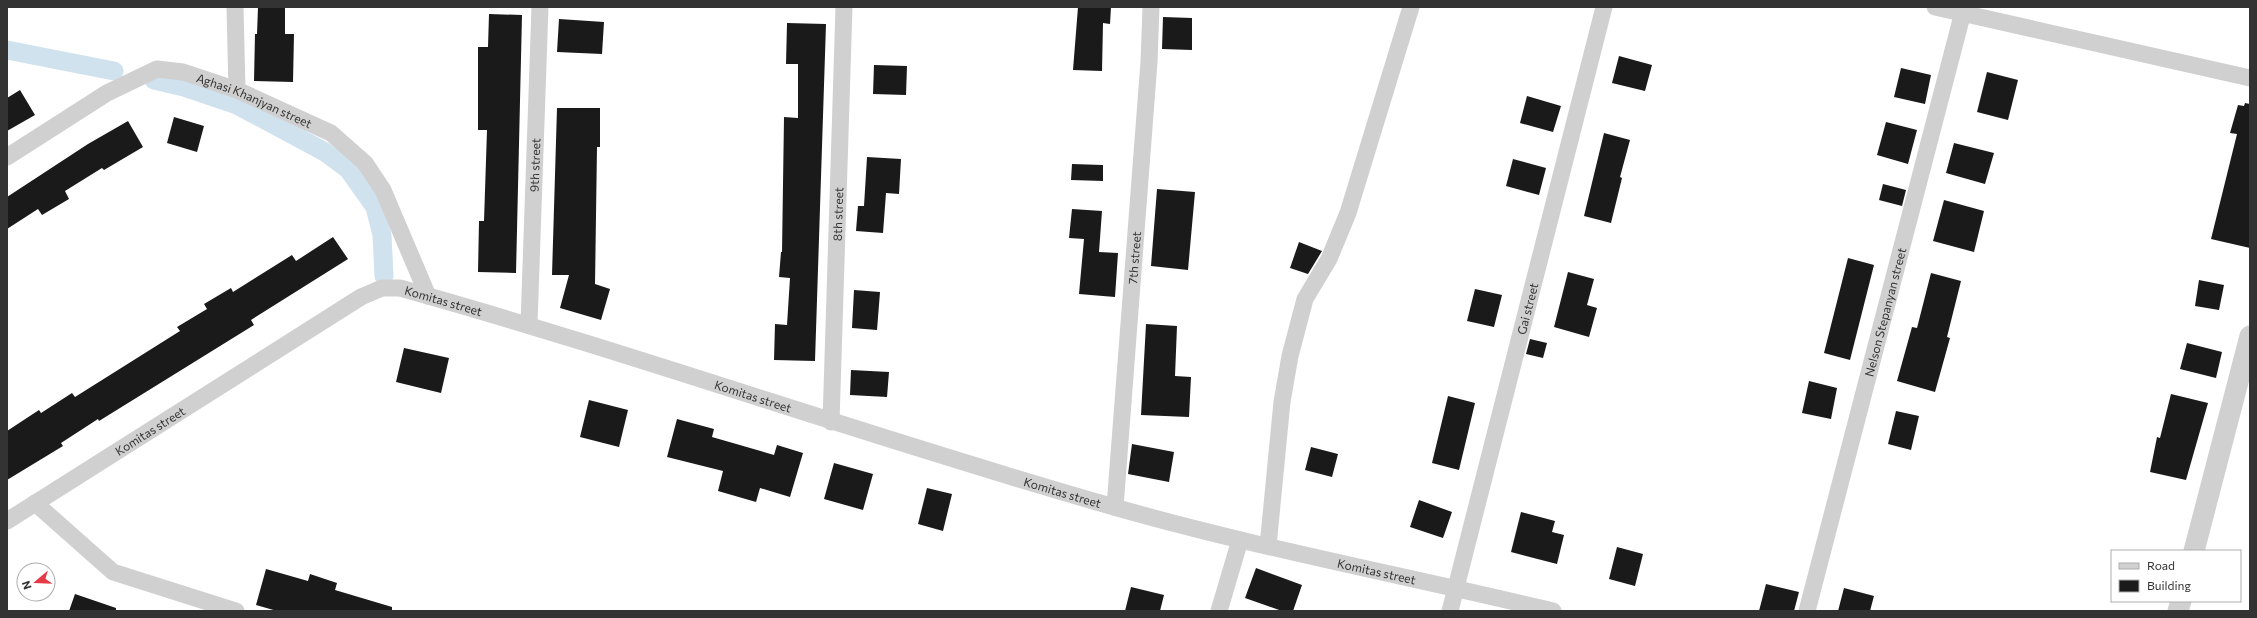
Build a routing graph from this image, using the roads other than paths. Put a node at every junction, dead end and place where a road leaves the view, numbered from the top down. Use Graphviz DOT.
graph roads {
  1 [pos="236,7"];
  2 [pos="540,7"];
  3 [pos="844,7"];
  4 [pos="1151,7"];
  5 [pos="1411,7"];
  6 [pos="1604,7"];
  7 [pos="1935,7"];
  8 [pos="1963,12"];
  9 [pos="2250,78"];
  10 [pos="237,90"];
  11 [pos="7,157"];
  12 [pos="428,296"];
  13 [pos="529,324"];
  14 [pos="2250,336"];
  15 [pos="831,422"];
  16 [pos="36,503"];
  17 [pos="1115,507"];
  18 [pos="7,521"];
  19 [pos="1240,540"];
  20 [pos="1268,546"];
  21 [pos="2194,550"];
  22 [pos="1457,588"];
  23 [pos="236,611"];
  24 [pos="1219,611"];
  25 [pos="1450,611"];
  26 [pos="1553,611"];
  27 [pos="1807,611"];
  1 -- 10 [label="street"];
  2 -- 13 [label="street, 9th street"];
  3 -- 15 [label="street, 8th street"];
  4 -- 17 [label="street, 7th street"];
  5 -- 20 [label="street"];
  6 -- 22 [label="street, Gai street"];
  7 -- 8 [label="street"];
  8 -- 9 [label="street"];
  8 -- 27 [label="street, Nelson Stepanyan street"];
  10 -- 11 [label="street, Aghasi Khanjyan street"];
  10 -- 12 [label="street, Aghasi Khanjyan street"];
  12 -- 13 [label="street, Komitas street"];
  12 -- 16 [label="street, Komitas street"];
  13 -- 15 [label="street, Komitas street"];
  14 -- 21 [label="street"];
  15 -- 17 [label="street, Komitas street"];
  16 -- 18 [label="street, Komitas street"];
  16 -- 23 [label="street"];
  17 -- 19 [label="street, Komitas street"];
  19 -- 20 [label="street, Komitas street"];
  19 -- 24 [label="street"];
  20 -- 22 [label="street, Komitas street"];
  22 -- 25 [label="street, Gai street"];
  22 -- 26 [label="street, Komitas street"];
}
